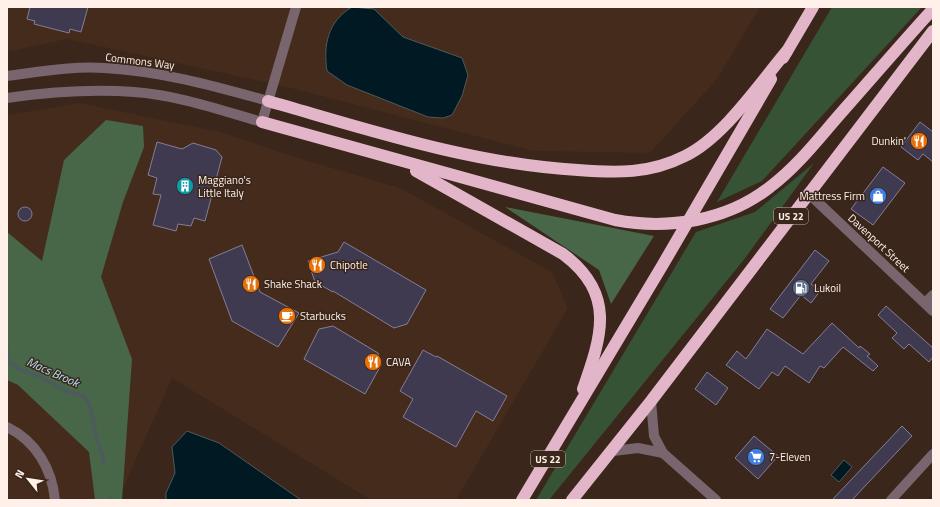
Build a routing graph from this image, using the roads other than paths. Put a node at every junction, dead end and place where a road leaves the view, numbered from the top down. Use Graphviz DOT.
graph roads {
  1 [pos="296,7"];
  2 [pos="813,7"];
  3 [pos="933,8"];
  4 [pos="933,31"];
  5 [pos="787,50"];
  6 [pos="7,76"];
  7 [pos="7,98"];
  8 [pos="268,101"];
  9 [pos="262,122"];
  10 [pos="394,159"];
  11 [pos="808,193"];
  12 [pos="933,295"];
  13 [pos="925,303"];
  14 [pos="933,310"];
  15 [pos="651,401"];
  16 [pos="573,417"];
  17 [pos="7,427"];
  18 [pos="613,451"];
  19 [pos="663,453"];
  20 [pos="933,454"];
  21 [pos="55,500"];
  22 [pos="522,500"];
  23 [pos="572,500"];
  24 [pos="716,500"];
  25 [pos="891,500"];
  1 -- 8 [label="street"];
  2 -- 5 [label="highway, US 22"];
  3 -- 10 [label="highway"];
  4 -- 11 [label="highway, US 22"];
  5 -- 8 [label="highway"];
  5 -- 16 [label="highway, US 22"];
  6 -- 8 [label="street, Commons Way"];
  7 -- 9 [label="street"];
  8 -- 9 [label="street"];
  9 -- 10 [label="highway"];
  10 -- 16 [label="highway"];
  11 -- 13 [label="street, Davenport Street"];
  11 -- 15 [label="highway, US 22"];
  12 -- 13 [label="street"];
  13 -- 14 [label="street, Davenport Street"];
  15 -- 18 [label="highway, US 22"];
  15 -- 19 [label="street"];
  16 -- 22 [label="highway, US 22"];
  17 -- 21 [label="street"];
  18 -- 19 [label="street"];
  18 -- 23 [label="highway, US 22"];
  19 -- 24 [label="street"];
  20 -- 25 [label="street"];
}
